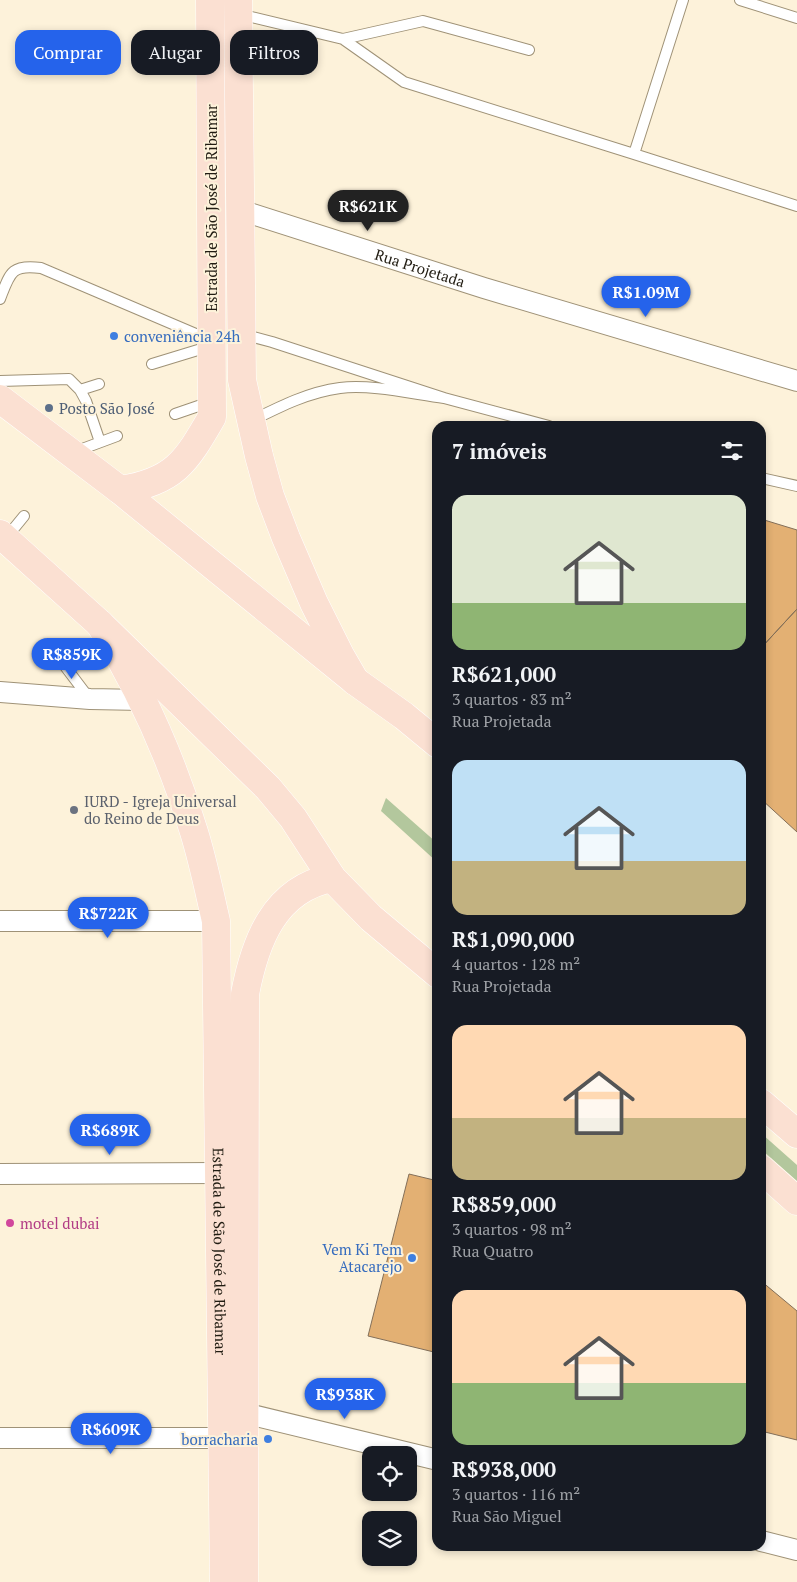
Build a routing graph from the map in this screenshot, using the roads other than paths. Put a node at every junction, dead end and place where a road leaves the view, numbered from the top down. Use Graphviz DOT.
graph roads {
  1 [pos="210,0"];
  2 [pos="683,0"];
  3 [pos="740,0"];
  4 [pos="238,7"];
  5 [pos="797,18"];
  6 [pos="343,39"];
  7 [pos="529,50"];
  8 [pos="634,154"];
  9 [pos="797,206"];
  10 [pos="240,210"];
  11 [pos="0,299"];
  12 [pos="242,334"];
  13 [pos="211,343"];
  14 [pos="152,364"];
  15 [pos="0,381"];
  16 [pos="797,381"];
  17 [pos="99,384"];
  18 [pos="80,390"];
  19 [pos="444,398"];
  20 [pos="0,399"];
  21 [pos="212,409"];
  22 [pos="175,414"];
  23 [pos="530,421"];
  24 [pos="250,422"];
  25 [pos="118,436"];
  26 [pos="100,442"];
  27 [pos="71,453"];
  28 [pos="766,479"];
  29 [pos="797,486"];
  30 [pos="120,490"];
  31 [pos="24,516"];
  32 [pos="2,539"];
  33 [pos="100,624"];
  34 [pos="58,657"];
  35 [pos="355,681"];
  36 [pos="0,692"];
  37 [pos="90,699"];
  38 [pos="142,700"];
  39 [pos="432,739"];
  40 [pos="332,878"];
  41 [pos="0,921"];
  42 [pos="216,921"];
  43 [pos="432,969"];
  44 [pos="766,1107"];
  45 [pos="797,1134"];
  46 [pos="220,1173"];
  47 [pos="766,1173"];
  48 [pos="0,1174"];
  49 [pos="797,1201"];
  50 [pos="244,1413"];
  51 [pos="0,1438"];
  52 [pos="223,1438"];
  53 [pos="432,1459"];
  54 [pos="224,1502"];
  55 [pos="766,1542"];
  56 [pos="797,1550"];
  57 [pos="224,1582"];
  58 [pos="232,1582"];
  59 [pos="244,1582"];
  1 -- 13 [label="main road, Estrada de São José de Ribamar"];
  2 -- 8 [label="lane"];
  3 -- 5 [label="lane"];
  4 -- 6 [label="lane"];
  4 -- 10 [label="main road, Estrada de São José de Ribamar"];
  6 -- 7 [label="lane"];
  6 -- 8 [label="lane"];
  8 -- 9 [label="lane"];
  10 -- 12 [label="main road, Estrada de São José de Ribamar"];
  10 -- 16 [label="street, Rua Projetada"];
  11 -- 13 [label="lane"];
  12 -- 19 [label="lane"];
  12 -- 24 [label="main road, Estrada de São José de Ribamar"];
  13 -- 14 [label="lane"];
  13 -- 21 [label="main road, Estrada de São José de Ribamar"];
  15 -- 18 [label="lane"];
  17 -- 18 [label="lane"];
  18 -- 26 [label="lane"];
  19 -- 23 [label="lane"];
  19 -- 24 [label="lane"];
  20 -- 27 [label="main road"];
  21 -- 22 [label="lane"];
  21 -- 30 [label="main road"];
  24 -- 35 [label="main road, Estrada de São José de Ribamar"];
  25 -- 26 [label="lane"];
  26 -- 27 [label="lane"];
  27 -- 30 [label="main road"];
  28 -- 29 [label="lane"];
  30 -- 35 [label="main road"];
  31 -- 32 [label="lane"];
  32 -- 33 [label="main road"];
  33 -- 38 [label="main road, Estrada de São José de Ribamar"];
  33 -- 40 [label="main road"];
  34 -- 37 [label="lane"];
  35 -- 39 [label="main road"];
  36 -- 37 [label="street"];
  37 -- 38 [label="street"];
  38 -- 42 [label="main road, Estrada de São José de Ribamar"];
  40 -- 43 [label="main road"];
  40 -- 50 [label="main road, Estrada de São José de Ribamar"];
  41 -- 42 [label="street"];
  42 -- 46 [label="main road, Estrada de São José de Ribamar"];
  44 -- 45 [label="main road"];
  46 -- 48 [label="street"];
  46 -- 52 [label="main road, Estrada de São José de Ribamar"];
  47 -- 49 [label="main road"];
  50 -- 53 [label="street"];
  50 -- 59 [label="main road, Estrada de São José de Ribamar"];
  51 -- 52 [label="street"];
  52 -- 54 [label="main road, Estrada de São José de Ribamar"];
  54 -- 57 [label="main road, Estrada de São José de Ribamar"];
  54 -- 58 [label="main road"];
  55 -- 56 [label="street"];
}
